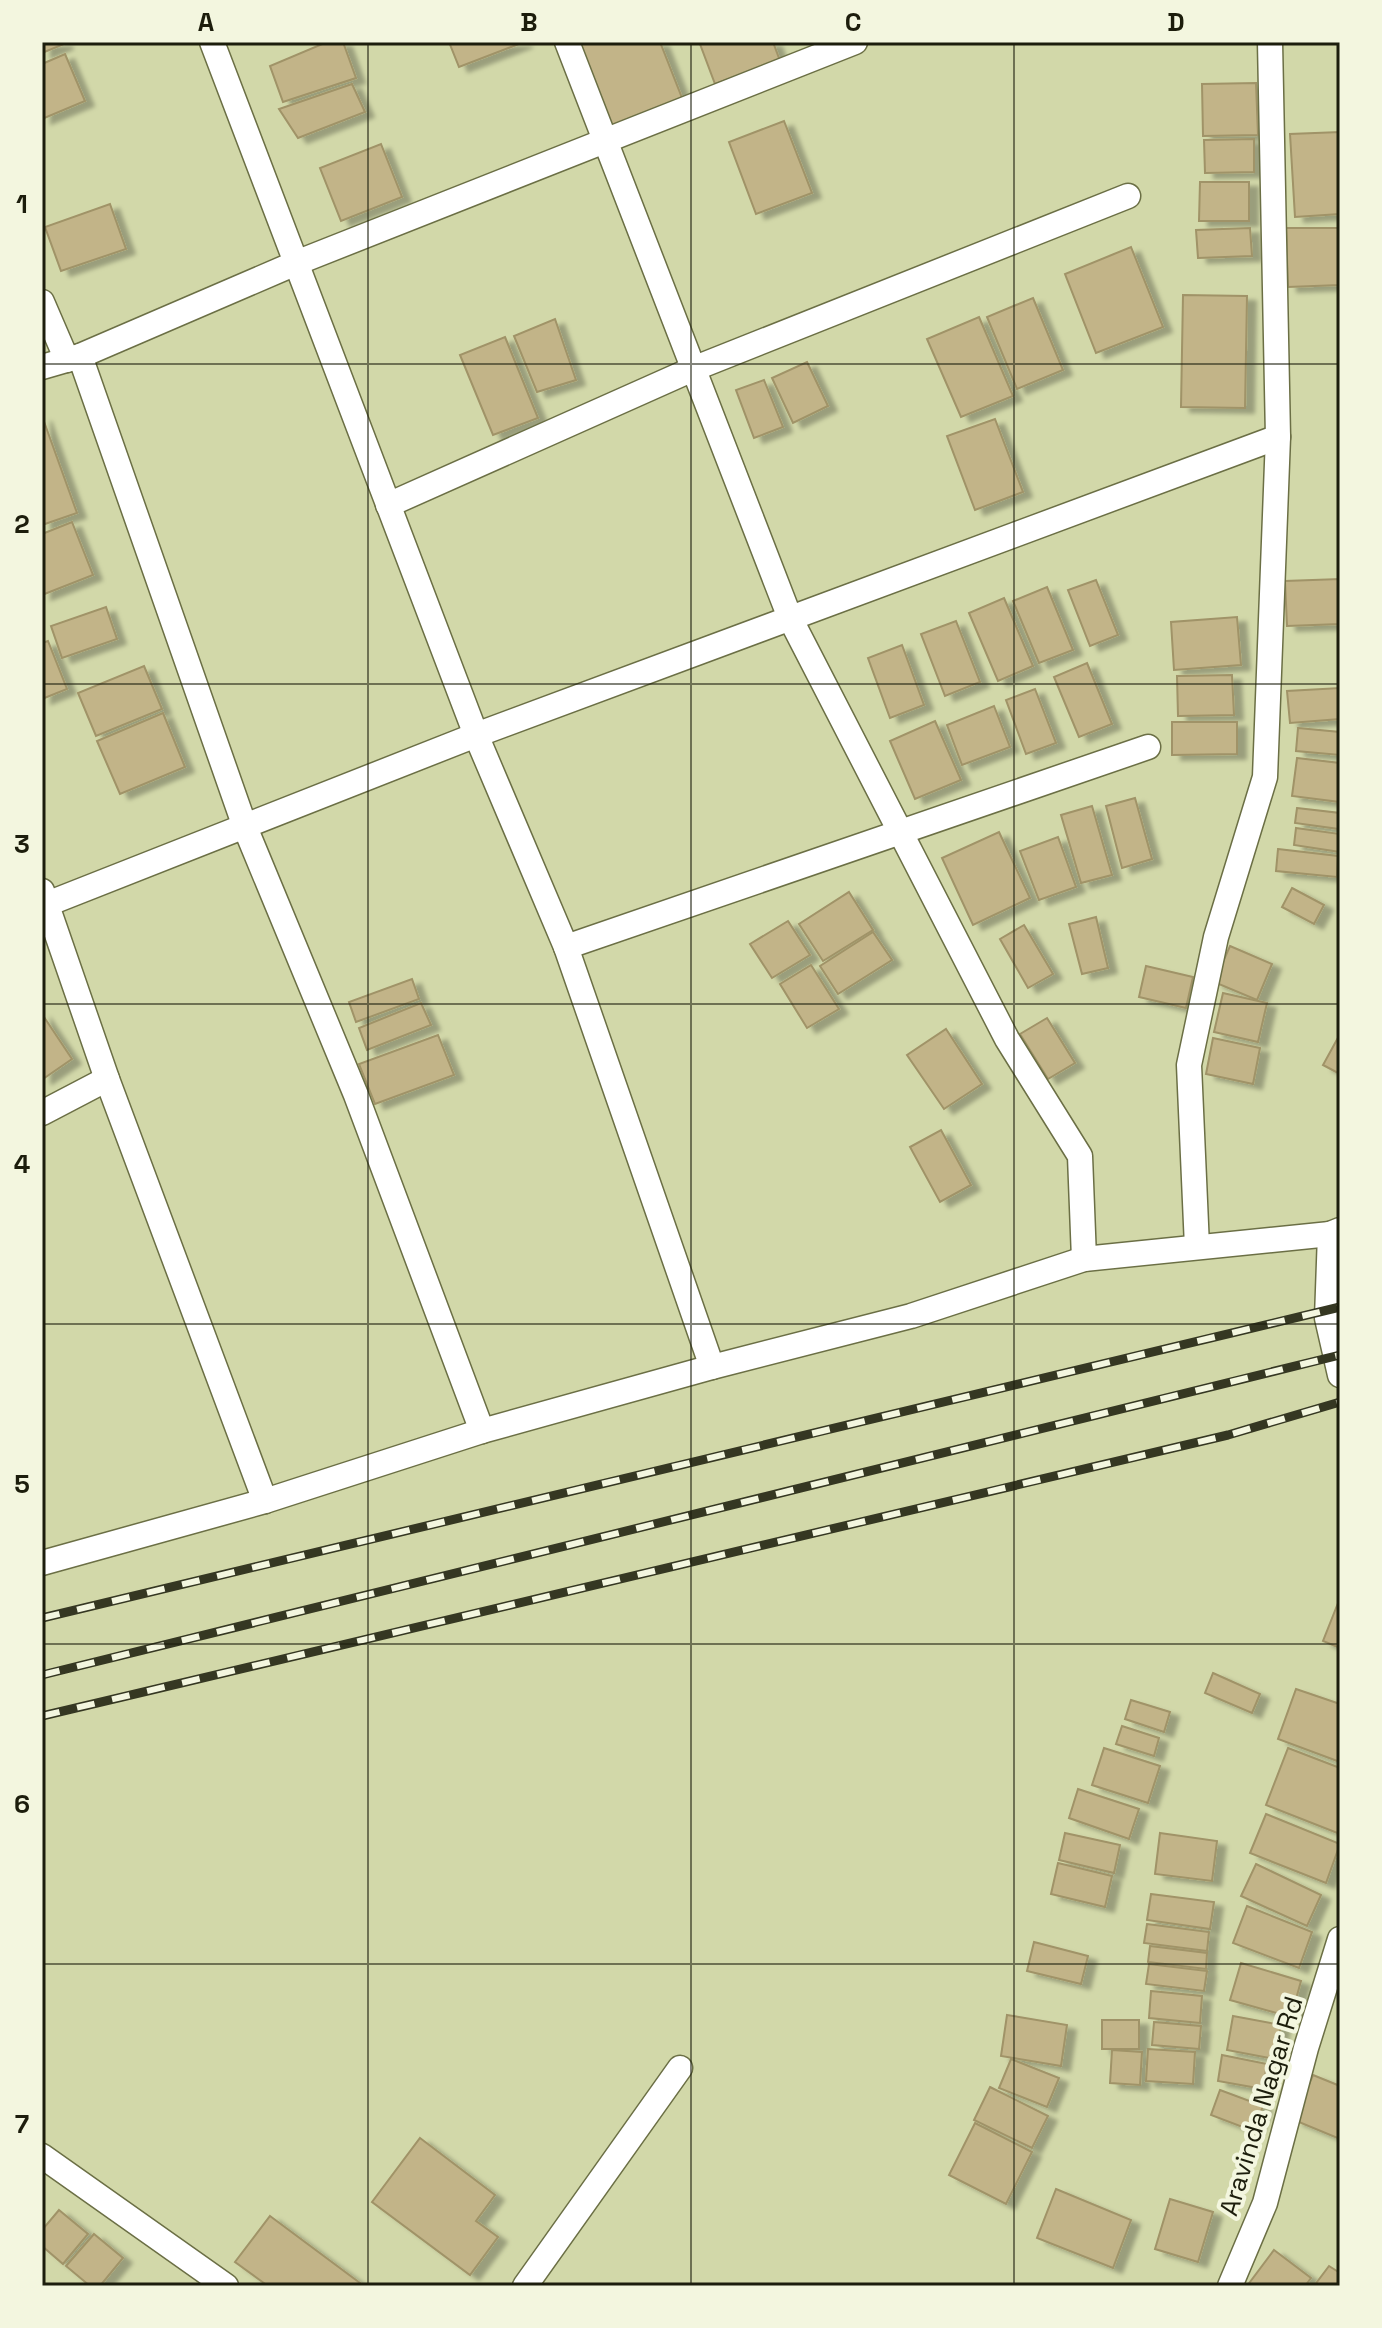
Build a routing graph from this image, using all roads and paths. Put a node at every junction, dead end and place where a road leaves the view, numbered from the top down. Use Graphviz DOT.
graph roads {
  1 [pos="212,42"];
  2 [pos="567,42"];
  3 [pos="855,42"];
  4 [pos="1270,42"];
  5 [pos="803,52"];
  6 [pos="605,141"];
  7 [pos="1128,196"];
  8 [pos="296,263"];
  9 [pos="42,302"];
  10 [pos="74,358"];
  11 [pos="42,367"];
  12 [pos="693,369"];
  13 [pos="1278,437"];
  14 [pos="388,505"];
  15 [pos="790,618"];
  16 [pos="476,735"];
  17 [pos="1148,747"];
  18 [pos="245,827"];
  19 [pos="901,832"];
  20 [pos="44,901"];
  21 [pos="566,947"];
  22 [pos="107,1079"];
  23 [pos="42,1113"];
  24 [pos="1335,1232"];
  25 [pos="1197,1247"];
  26 [pos="1084,1259"];
  27 [pos="712,1367"];
  28 [pos="1340,1375"];
  29 [pos="482,1431"];
  30 [pos="265,1501"];
  31 [pos="42,1563"];
  32 [pos="1340,1939"];
  33 [pos="1336,1967"];
  34 [pos="680,2068"];
  35 [pos="42,2156"];
  36 [pos="226,2286"];
  37 [pos="525,2286"];
  38 [pos="1230,2286"];
  1 -- 8 [label="street"];
  2 -- 6 [label="street"];
  3 -- 5 [label="street"];
  4 -- 13 [label="street"];
  5 -- 6 [label="street"];
  6 -- 8 [label="street"];
  6 -- 12 [label="street"];
  7 -- 12 [label="street"];
  8 -- 10 [label="street"];
  8 -- 14 [label="street"];
  9 -- 10 [label="street"];
  10 -- 11 [label="street"];
  10 -- 18 [label="street"];
  12 -- 14 [label="street"];
  12 -- 15 [label="street"];
  13 -- 15 [label="street"];
  13 -- 25 [label="street"];
  14 -- 16 [label="street"];
  15 -- 16 [label="street"];
  15 -- 19 [label="street"];
  16 -- 18 [label="street"];
  16 -- 21 [label="street"];
  17 -- 19 [label="street"];
  18 -- 20 [label="street"];
  18 -- 29 [label="street"];
  19 -- 21 [label="street"];
  19 -- 26 [label="street"];
  20 -- 22 [label="street"];
  21 -- 27 [label="street"];
  22 -- 23 [label="street"];
  22 -- 30 [label="street"];
  24 -- 25 [label="street"];
  24 -- 28 [label="street"];
  25 -- 26 [label="street"];
  26 -- 27 [label="street"];
  27 -- 29 [label="street"];
  29 -- 30 [label="street"];
  30 -- 31 [label="street"];
  32 -- 33 [label="street, Aravinda Nagar Rd"];
  33 -- 38 [label="street, Aravinda Nagar Rd"];
  34 -- 37 [label="street"];
  35 -- 36 [label="street"];
}
